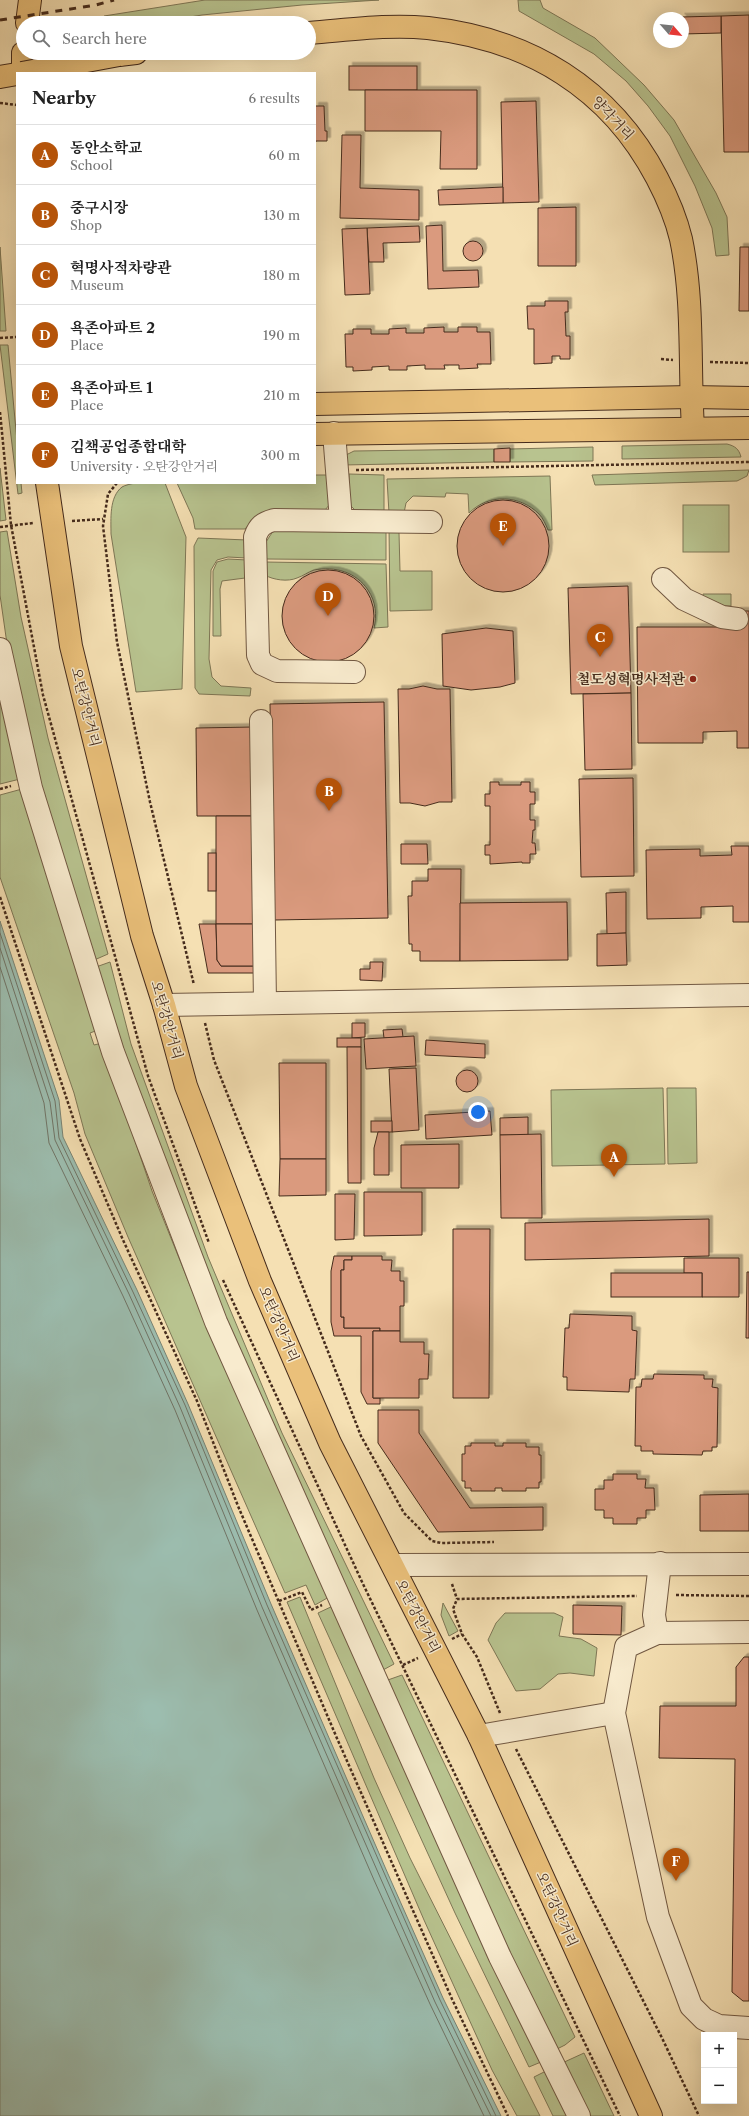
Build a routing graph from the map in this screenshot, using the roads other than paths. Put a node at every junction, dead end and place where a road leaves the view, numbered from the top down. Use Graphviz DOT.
graph roads {
  1 [pos="30,0"];
  2 [pos="28,16"];
  3 [pos="316,32"];
  4 [pos="23,60"];
  5 [pos="95,60"];
  6 [pos="22,72"];
  7 [pos="28,72"];
  8 [pos="16,74"];
  9 [pos="0,77"];
  10 [pos="691,397"];
  11 [pos="749,398"];
  12 [pos="316,404"];
  13 [pos="693,428"];
  14 [pos="749,428"];
  15 [pos="325,433"];
  16 [pos="47,484"];
  17 [pos="341,520"];
  18 [pos="431,522"];
  19 [pos="663,579"];
  20 [pos="737,619"];
  21 [pos="0,649"];
  22 [pos="354,672"];
  23 [pos="261,721"];
  24 [pos="749,995"];
  25 [pos="265,1003"];
  26 [pos="164,1005"];
  27 [pos="660,1563"];
  28 [pos="749,1564"];
  29 [pos="393,1566"];
  30 [pos="749,1632"];
  31 [pos="657,1633"];
  32 [pos="614,1713"];
  33 [pos="479,1736"];
  34 [pos="749,2028"];
  35 [pos="579,2116"];
  36 [pos="651,2116"];
  1 -- 2 [label="main road"];
  3 -- 10 [label="main road, 양각거리"];
  4 -- 6 [label="main road"];
  5 -- 7 [label="main road, bridge"];
  8 -- 9 [label="main road"];
  10 -- 11 [label="main road"];
  10 -- 12 [label="main road"];
  10 -- 13 [label="main road, 양각거리"];
  13 -- 14 [label="main road"];
  13 -- 15 [label="main road"];
  15 -- 17 [label="street"];
  16 -- 26 [label="main road, 오탄강안거리"];
  17 -- 18 [label="street"];
  17 -- 22 [label="street"];
  19 -- 20 [label="street"];
  21 -- 35 [label="street"];
  23 -- 25 [label="street"];
  24 -- 25 [label="street"];
  25 -- 26 [label="street"];
  26 -- 29 [label="main road, 오탄강안거리"];
  27 -- 28 [label="street"];
  27 -- 29 [label="street"];
  27 -- 31 [label="street"];
  29 -- 33 [label="main road, 오탄강안거리"];
  30 -- 31 [label="street"];
  31 -- 32 [label="street"];
  32 -- 33 [label="street"];
  32 -- 34 [label="street"];
  33 -- 36 [label="main road, 오탄강안거리"];
}
